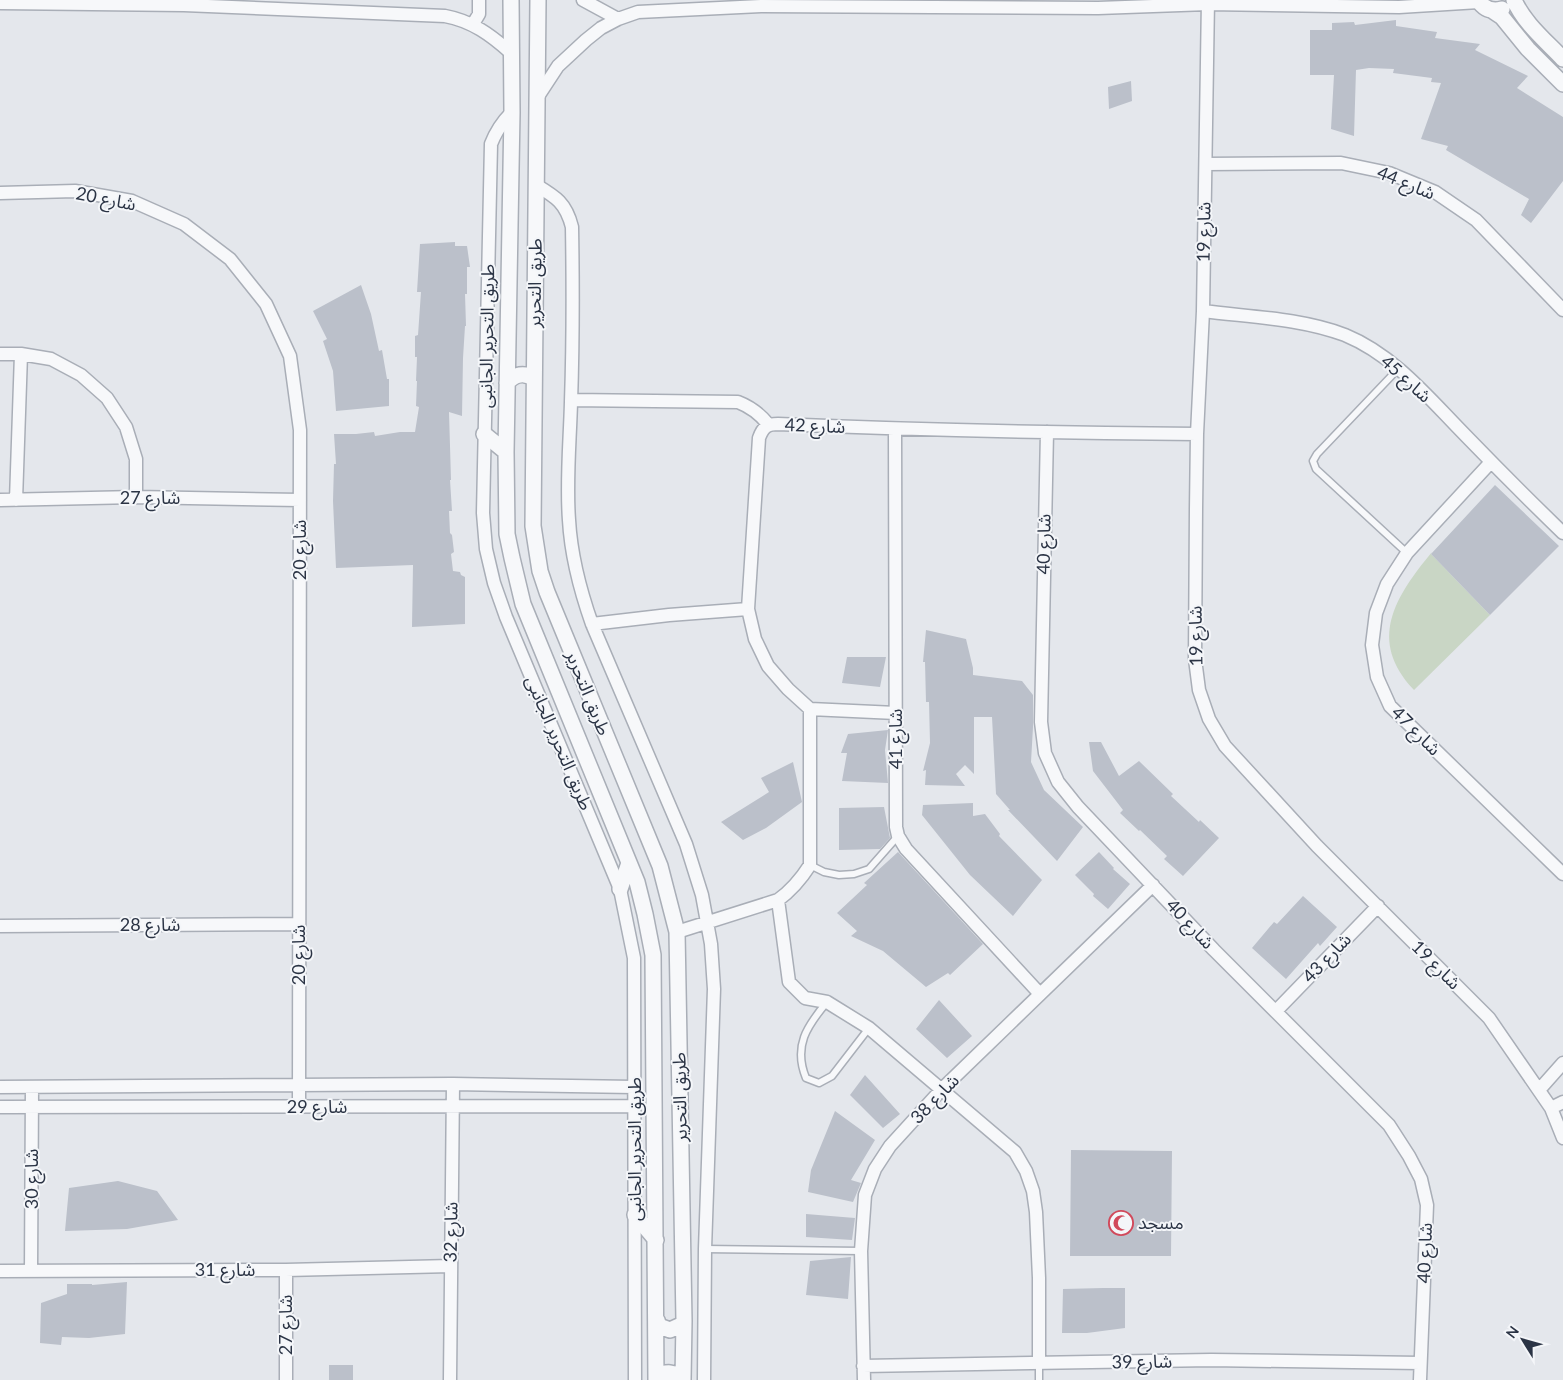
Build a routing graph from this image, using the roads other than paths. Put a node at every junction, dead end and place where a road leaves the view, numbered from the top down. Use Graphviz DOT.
graph roads {
  1 [pos="479,0"];
  2 [pos="511,0"];
  3 [pos="538,0"];
  4 [pos="584,0"];
  5 [pos="1512,0"];
  6 [pos="1479,1"];
  7 [pos="1208,2"];
  8 [pos="0,3"];
  9 [pos="1493,11"];
  10 [pos="618,19"];
  11 [pos="473,24"];
  12 [pos="511,53"];
  13 [pos="1563,59"];
  14 [pos="1563,84"];
  15 [pos="537,98"];
  16 [pos="512,112"];
  17 [pos="1206,164"];
  18 [pos="536,185"];
  19 [pos="0,193"];
  20 [pos="1563,310"];
  21 [pos="1203,311"];
  22 [pos="508,320"];
  23 [pos="535,324"];
  24 [pos="0,354"];
  25 [pos="21,354"];
  26 [pos="1399,368"];
  27 [pos="534,379"];
  28 [pos="507,383"];
  29 [pos="571,400"];
  30 [pos="768,424"];
  31 [pos="895,429"];
  32 [pos="1048,432"];
  33 [pos="484,434"];
  34 [pos="1197,434"];
  35 [pos="506,452"];
  36 [pos="1491,462"];
  37 [pos="136,497"];
  38 [pos="0,500"];
  39 [pos="16,500"];
  40 [pos="300,500"];
  41 [pos="1563,533"];
  42 [pos="1407,554"];
  43 [pos="748,609"];
  44 [pos="592,624"];
  45 [pos="810,709"];
  46 [pos="896,713"];
  47 [pos="898,836"];
  48 [pos="629,863"];
  49 [pos="810,865"];
  50 [pos="1563,874"];
  51 [pos="1153,884"];
  52 [pos="620,889"];
  53 [pos="778,900"];
  54 [pos="1378,906"];
  55 [pos="708,922"];
  56 [pos="299,924"];
  57 [pos="0,926"];
  58 [pos="677,932"];
  59 [pos="1040,994"];
  60 [pos="827,1002"];
  61 [pos="1276,1011"];
  62 [pos="869,1028"];
  63 [pos="1563,1063"];
  64 [pos="453,1084"];
  65 [pos="299,1085"];
  66 [pos="0,1087"];
  67 [pos="32,1087"];
  68 [pos="634,1087"];
  69 [pos="941,1090"];
  70 [pos="1539,1090"];
  71 [pos="1563,1102"];
  72 [pos="32,1106"];
  73 [pos="452,1106"];
  74 [pos="634,1106"];
  75 [pos="0,1107"];
  76 [pos="299,1107"];
  77 [pos="1551,1108"];
  78 [pos="1563,1138"];
  79 [pos="635,1215"];
  80 [pos="656,1240"];
  81 [pos="705,1249"];
  82 [pos="861,1251"];
  83 [pos="451,1266"];
  84 [pos="286,1270"];
  85 [pos="0,1271"];
  86 [pos="31,1271"];
  87 [pos="657,1320"];
  88 [pos="684,1321"];
  89 [pos="1420,1363"];
  90 [pos="1039,1364"];
  91 [pos="863,1366"];
  92 [pos="656,1378"];
  93 [pos="286,1380"];
  94 [pos="450,1380"];
  95 [pos="635,1380"];
  96 [pos="683,1380"];
  97 [pos="704,1380"];
  98 [pos="864,1380"];
  99 [pos="1039,1380"];
  100 [pos="1420,1380"];
  1 -- 11 [label="street"];
  2 -- 12 [label="street, طريق التحرير"];
  3 -- 15 [label="street, طريق التحرير"];
  4 -- 10 [label="street"];
  5 -- 9 [label="street"];
  5 -- 13 [label="street"];
  6 -- 7 [label="street"];
  6 -- 9 [label="street"];
  7 -- 10 [label="street"];
  7 -- 17 [label="street, شارع 19"];
  8 -- 11 [label="street"];
  9 -- 14 [label="street"];
  10 -- 15 [label="street"];
  11 -- 12 [label="street"];
  12 -- 16 [label="street, طريق التحرير"];
  15 -- 18 [label="street, طريق التحرير"];
  16 -- 22 [label="street, طريق التحرير"];
  16 -- 33 [label="street, طريق التحرير الجانبى"];
  17 -- 20 [label="street, شارع 44"];
  17 -- 21 [label="street, شارع 19"];
  18 -- 23 [label="street, طريق التحرير"];
  18 -- 29 [label="street"];
  19 -- 40 [label="street, شارع 20"];
  21 -- 26 [label="street, شارع 45"];
  21 -- 34 [label="street, شارع 19"];
  22 -- 23 [label="street"];
  22 -- 28 [label="street, طريق التحرير"];
  23 -- 27 [label="street, طريق التحرير"];
  24 -- 25 [label="street"];
  25 -- 37 [label="street"];
  25 -- 39 [label="street"];
  26 -- 36 [label="street, شارع 45"];
  26 -- 42 [label="lane"];
  27 -- 28 [label="street"];
  27 -- 58 [label="street, طريق التحرير"];
  28 -- 35 [label="street, طريق التحرير"];
  29 -- 30 [label="street"];
  29 -- 44 [label="street"];
  30 -- 31 [label="street, شارع 42"];
  30 -- 43 [label="street, شارع 42"];
  31 -- 32 [label="street, شارع 42"];
  31 -- 46 [label="street, شارع 41"];
  32 -- 34 [label="street, شارع 42"];
  32 -- 51 [label="street, شارع 40"];
  33 -- 35 [label="street"];
  33 -- 52 [label="street, طريق التحرير الجانبى"];
  34 -- 54 [label="street, شارع 19"];
  35 -- 48 [label="street, طريق التحرير"];
  36 -- 41 [label="street, شارع 45"];
  36 -- 42 [label="street, شارع 47"];
  37 -- 39 [label="street, شارع 27"];
  37 -- 40 [label="street, شارع 27"];
  38 -- 39 [label="street, شارع 27"];
  40 -- 56 [label="street, شارع 20"];
  42 -- 50 [label="street, شارع 47"];
  43 -- 44 [label="street"];
  43 -- 45 [label="street, شارع 42"];
  44 -- 55 [label="street"];
  45 -- 46 [label="street"];
  45 -- 49 [label="street"];
  46 -- 47 [label="street, شارع 41"];
  47 -- 49 [label="lane"];
  47 -- 59 [label="street"];
  48 -- 52 [label="street"];
  48 -- 80 [label="street, طريق التحرير"];
  49 -- 53 [label="street"];
  51 -- 59 [label="street, شارع 38"];
  51 -- 61 [label="street, شارع 40"];
  52 -- 68 [label="street, طريق التحرير الجانبى"];
  53 -- 55 [label="street"];
  53 -- 60 [label="street"];
  54 -- 61 [label="street, شارع 43"];
  54 -- 70 [label="street, شارع 19"];
  55 -- 58 [label="street"];
  55 -- 81 [label="street"];
  56 -- 57 [label="street, شارع 28"];
  56 -- 65 [label="street, شارع 20"];
  58 -- 88 [label="street, طريق التحرير"];
  59 -- 69 [label="street, شارع 38"];
  60 -- 62 [label="street"];
  60 -- 62 [label="lane"];
  61 -- 89 [label="street, شارع 40"];
  62 -- 69 [label="street"];
  63 -- 70 [label="street"];
  64 -- 65 [label="street, شارع 29"];
  64 -- 68 [label="street, شارع 29"];
  64 -- 73 [label="street, شارع 32"];
  65 -- 67 [label="street, شارع 29"];
  65 -- 76 [label="street, شارع 20"];
  66 -- 67 [label="street, شارع 29"];
  67 -- 72 [label="street, شارع 30"];
  68 -- 74 [label="street, طريق التحرير الجانبى"];
  69 -- 82 [label="street, شارع 38"];
  69 -- 90 [label="street"];
  70 -- 77 [label="street, شارع 19"];
  71 -- 77 [label="street"];
  72 -- 75 [label="street, شارع 29"];
  72 -- 76 [label="street, شارع 29"];
  72 -- 86 [label="street, شارع 30"];
  73 -- 74 [label="street, شارع 29"];
  73 -- 76 [label="street, شارع 29"];
  73 -- 83 [label="street, شارع 32"];
  74 -- 79 [label="street, طريق التحرير الجانبى"];
  77 -- 78 [label="street, شارع 19"];
  79 -- 80 [label="street"];
  79 -- 95 [label="street, طريق التحرير الجانبى"];
  80 -- 87 [label="street, طريق التحرير"];
  81 -- 82 [label="lane"];
  81 -- 97 [label="street"];
  82 -- 91 [label="street, شارع 38"];
  83 -- 84 [label="street, شارع 31"];
  83 -- 94 [label="street, شارع 32"];
  84 -- 86 [label="street, شارع 31"];
  84 -- 93 [label="street, شارع 27"];
  85 -- 86 [label="street, شارع 31"];
  87 -- 88 [label="street"];
  87 -- 92 [label="street, طريق التحرير"];
  88 -- 96 [label="street, طريق التحرير"];
  89 -- 90 [label="street, شارع 39"];
  89 -- 100 [label="street, شارع 40"];
  90 -- 91 [label="street, شارع 39"];
  90 -- 99 [label="lane"];
  91 -- 98 [label="street, شارع 38"];
  92 -- 96 [label="street"];
}
